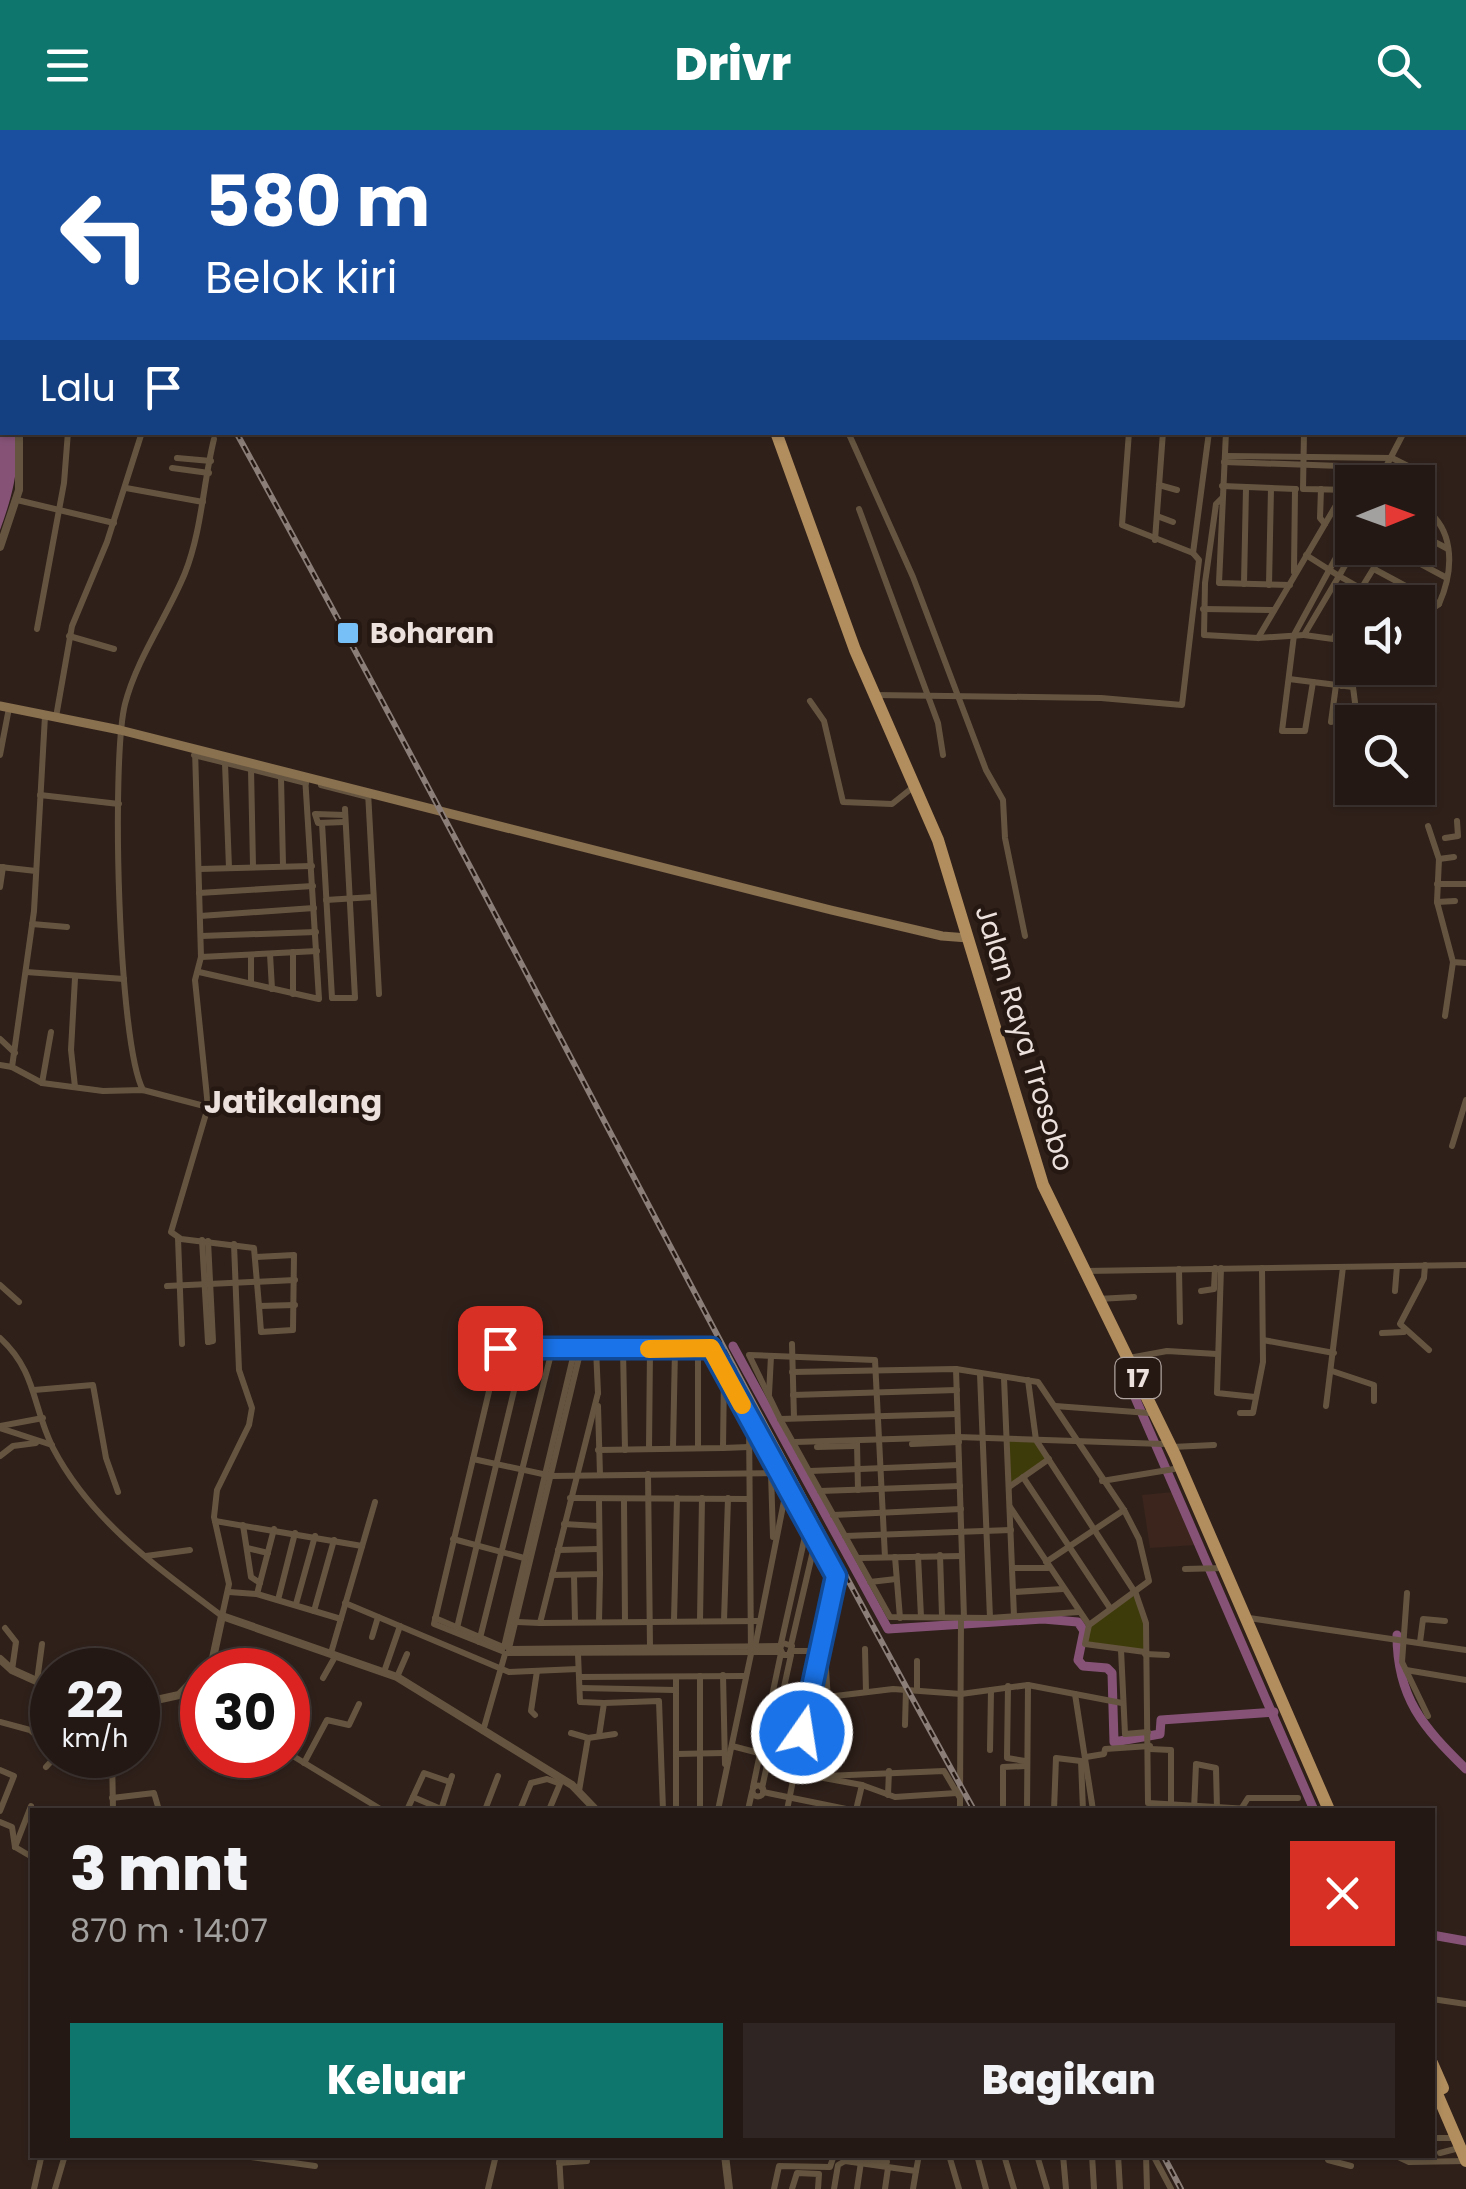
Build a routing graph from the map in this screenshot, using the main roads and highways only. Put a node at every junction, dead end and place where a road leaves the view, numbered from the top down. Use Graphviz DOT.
graph roads {
  1 [pos="774,435"];
  2 [pos="872,693"];
  3 [pos="4,707"];
  4 [pos="960,938"];
  5 [pos="1126,1359"];
  6 [pos="1162,1445"];
  7 [pos="1217,1568"];
  8 [pos="1322,1808"];
  9 [pos="1322,1808"];
  10 [pos="1435,2071"];
  11 [pos="1435,2087"];
  12 [pos="1462,2147"];
  1 -- 2 [label="highway, Jalan Raya Trosobo / 17"];
  2 -- 4 [label="highway, Jalan Raya Trosobo / 17"];
  2 -- 4 [label="highway, Jalan Raya Trosobo / 17"];
  3 -- 4 [label="main road"];
  4 -- 5 [label="highway, Jalan Raya Trosobo / 17"];
  4 -- 5 [label="highway, Jalan Raya Trosobo / 17"];
  5 -- 6 [label="highway, Jalan Raya Trosobo / 17"];
  5 -- 6 [label="highway, Jalan Raya Trosobo / 17"];
  6 -- 7 [label="highway, Jalan Raya Trosobo / 17"];
  6 -- 7 [label="highway, Jalan Raya Trosobo / 17"];
  7 -- 8 [label="highway, Jalan Raya Trosobo / 17"];
  7 -- 9 [label="highway, Jalan Raya Trosobo / 17"];
  10 -- 12 [label="highway"];
  11 -- 12 [label="highway"];
}
